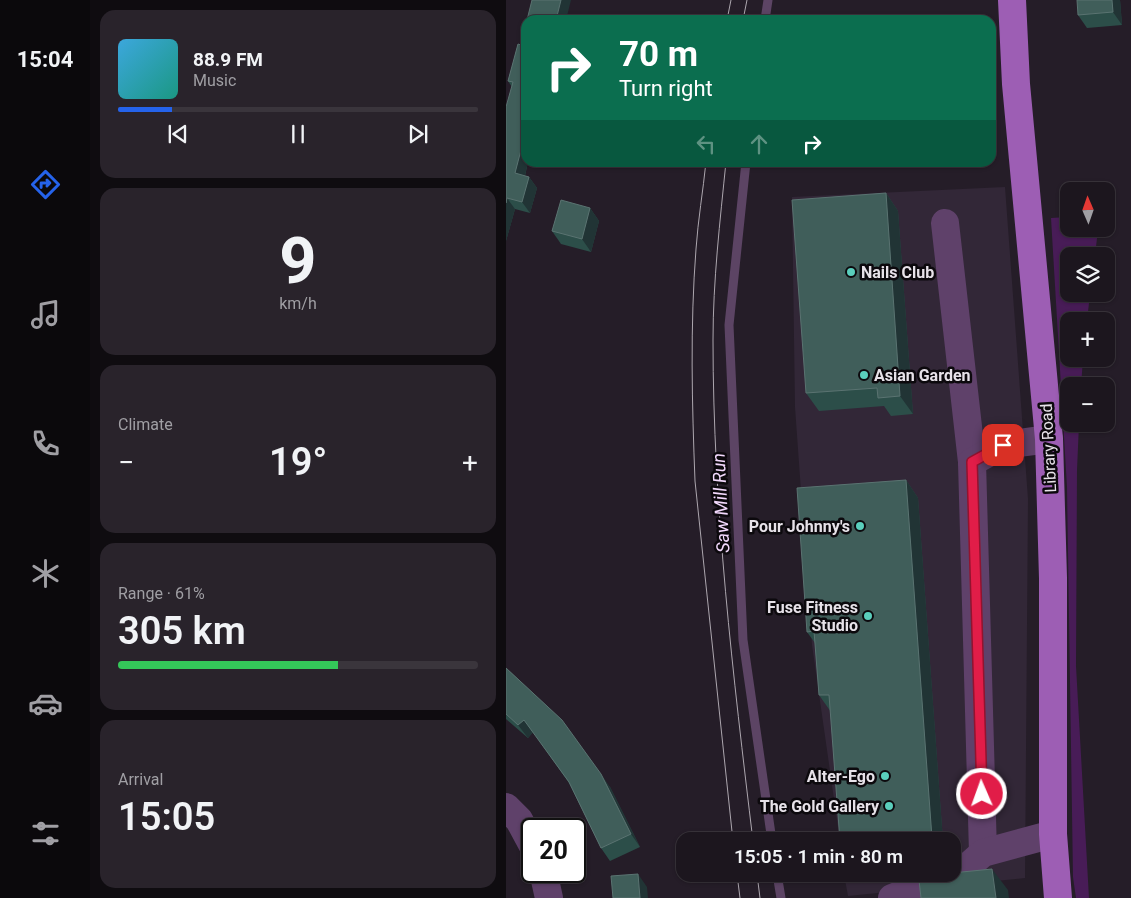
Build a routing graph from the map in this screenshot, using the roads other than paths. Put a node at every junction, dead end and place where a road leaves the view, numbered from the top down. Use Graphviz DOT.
graph roads {
  1 [pos="1012,0"];
  2 [pos="945,223"];
  3 [pos="1049,439"];
  4 [pos="972,462"];
  5 [pos="506,807"];
  6 [pos="521,824"];
  7 [pos="1053,834"];
  8 [pos="983,853"];
  9 [pos="546,883"];
  10 [pos="549,898"];
  11 [pos="892,898"];
  12 [pos="1058,898"];
  1 -- 3 [label="main road, Library Road"];
  2 -- 4 [label="street"];
  3 -- 4 [label="street"];
  3 -- 7 [label="main road, Library Road"];
  4 -- 8 [label="street"];
  5 -- 6 [label="street"];
  7 -- 8 [label="street"];
  7 -- 12 [label="main road, Library Road"];
  8 -- 11 [label="street"];
  9 -- 10 [label="street"];
}
